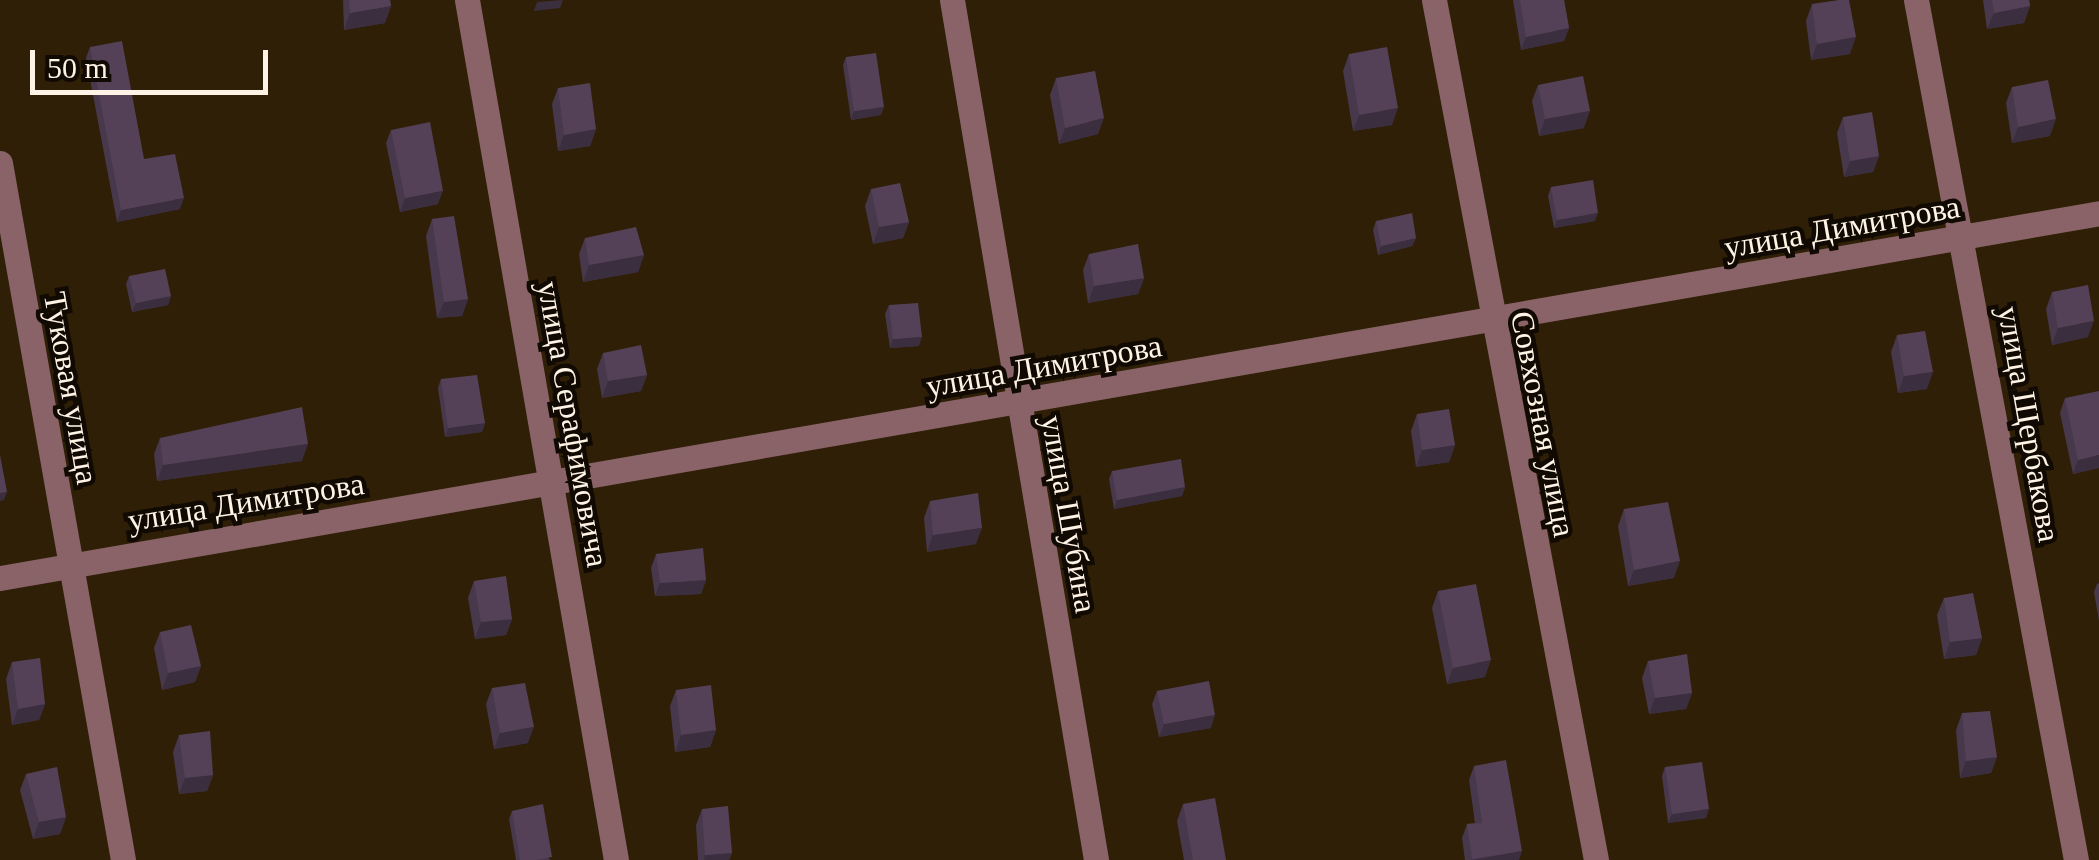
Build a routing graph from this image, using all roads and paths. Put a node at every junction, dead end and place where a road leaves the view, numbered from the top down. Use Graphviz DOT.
graph roads {
  1 [pos="466,0"];
  2 [pos="952,0"];
  3 [pos="1434,0"];
  4 [pos="1916,0"];
  5 [pos="0,162"];
  6 [pos="2099,213"];
  7 [pos="1962,239"];
  8 [pos="1490,321"];
  9 [pos="1016,403"];
  10 [pos="551,486"];
  11 [pos="68,564"];
  12 [pos="0,578"];
  13 [pos="123,860"];
  14 [pos="616,860"];
  15 [pos="1096,860"];
  16 [pos="1596,860"];
  17 [pos="2076,860"];
  1 -- 10 [label="street, улица Серафимовича"];
  2 -- 9 [label="street, улица Шубина"];
  3 -- 8 [label="street, Совхозная улица"];
  4 -- 7 [label="street, улица Щербакова"];
  5 -- 11 [label="street, Туковая улица"];
  6 -- 7 [label="street, улица Димитрова"];
  7 -- 8 [label="street, улица Димитрова"];
  7 -- 17 [label="street, улица Щербакова"];
  8 -- 9 [label="street, улица Димитрова"];
  8 -- 16 [label="street, Совхозная улица"];
  9 -- 10 [label="street, улица Димитрова"];
  9 -- 15 [label="street, улица Шубина"];
  10 -- 11 [label="street, улица Димитрова"];
  10 -- 14 [label="street, улица Серафимовича"];
  11 -- 12 [label="street, улица Димитрова"];
  11 -- 13 [label="street, Туковая улица"];
}
